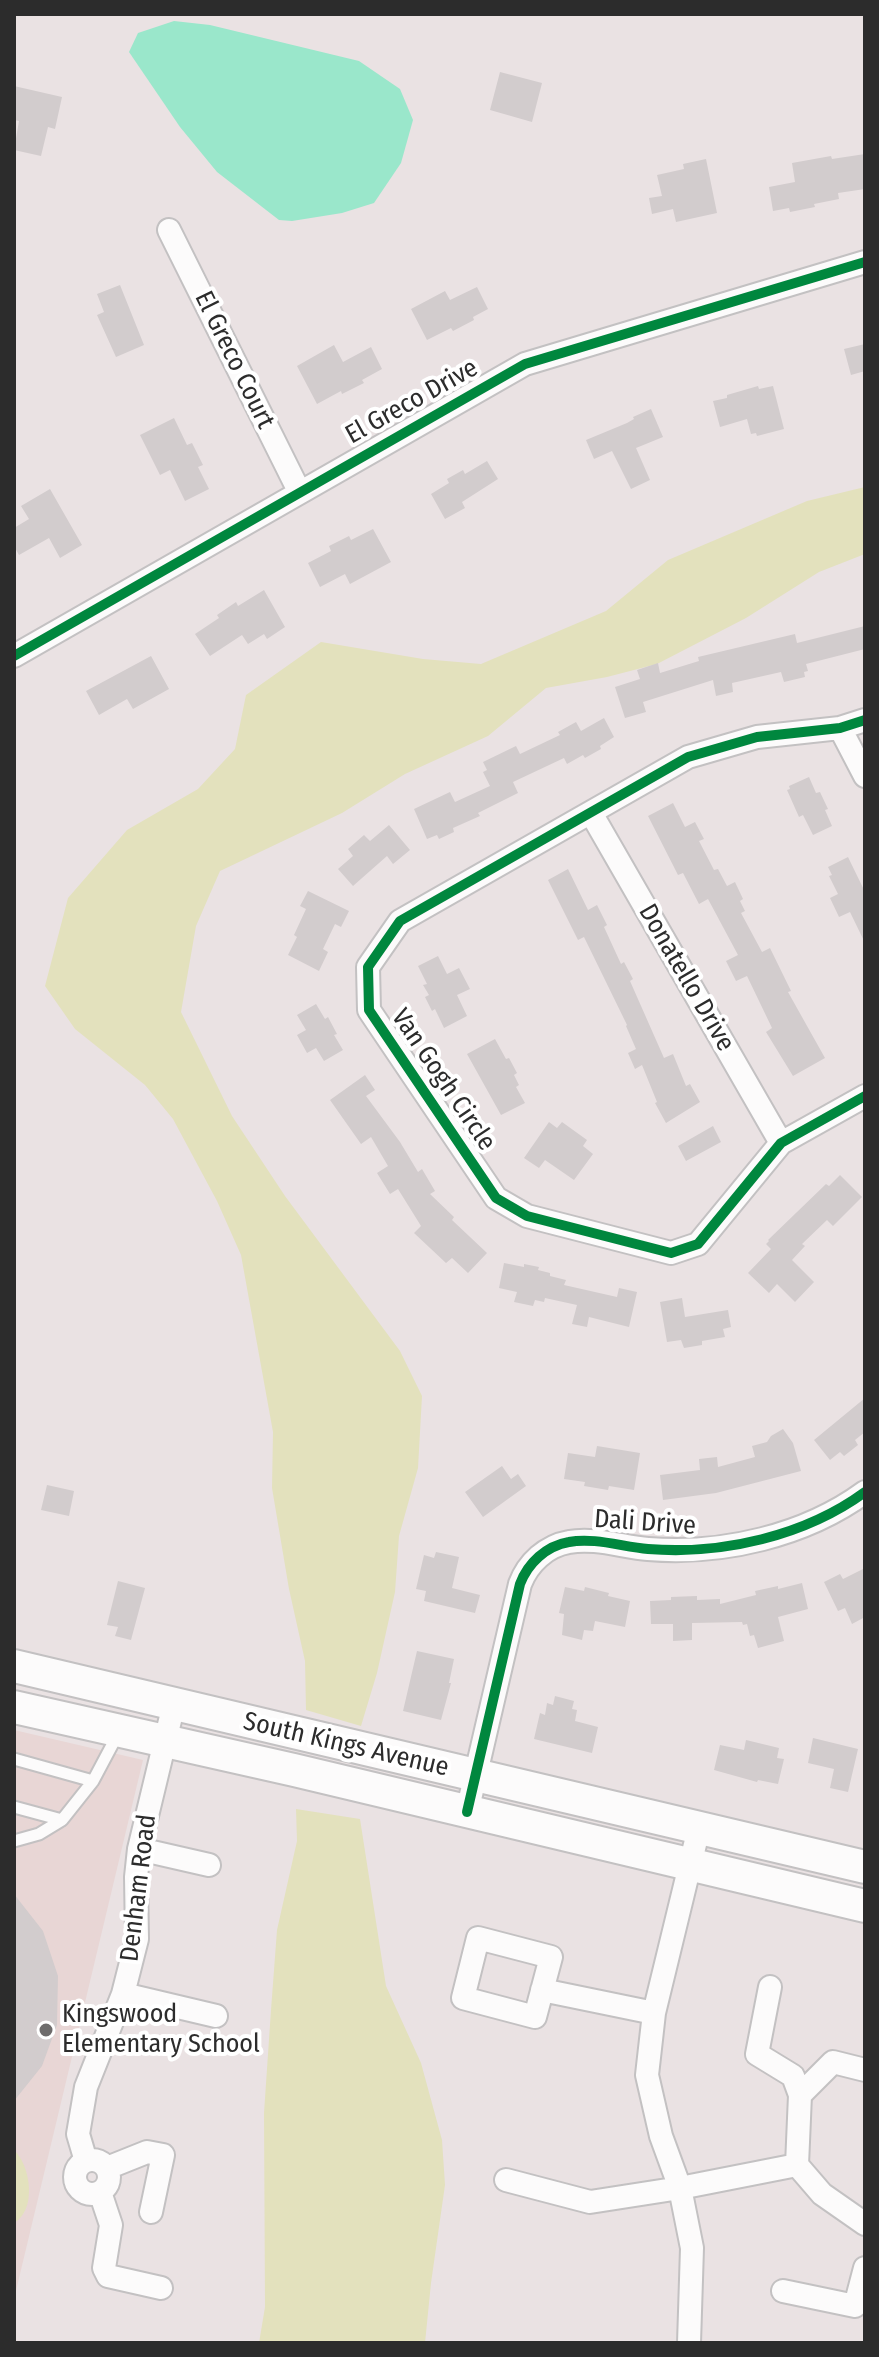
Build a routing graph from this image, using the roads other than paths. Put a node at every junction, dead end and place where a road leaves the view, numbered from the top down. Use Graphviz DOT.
graph roads {
  1 [pos="169,230"];
  2 [pos="865,262"];
  3 [pos="299,491"];
  4 [pos="14,656"];
  5 [pos="865,720"];
  6 [pos="840,728"];
  7 [pos="865,776"];
  8 [pos="591,813"];
  9 [pos="865,1096"];
  10 [pos="781,1143"];
  11 [pos="865,1492"];
  12 [pos="14,1666"];
  13 [pos="174,1704"];
  14 [pos="14,1707"];
  15 [pos="120,1731"];
  16 [pos="165,1741"];
  17 [pos="14,1759"];
  18 [pos="475,1776"];
  19 [pos="93,1781"];
  20 [pos="14,1807"];
  21 [pos="467,1812"];
  22 [pos="62,1820"];
  23 [pos="699,1828"];
  24 [pos="14,1841"];
  25 [pos="139,1849"];
  26 [pos="209,1865"];
  27 [pos="690,1865"];
  28 [pos="865,1867"];
  29 [pos="865,1906"];
  30 [pos="770,1987"];
  31 [pos="542,1990"];
  32 [pos="123,1994"];
  33 [pos="654,2013"];
  34 [pos="216,2016"];
  35 [pos="865,2070"];
  36 [pos="800,2095"];
  37 [pos="96,2165"];
  38 [pos="797,2165"];
  39 [pos="506,2180"];
  40 [pos="680,2188"];
  41 [pos="151,2212"];
  42 [pos="865,2224"];
  43 [pos="865,2268"];
  44 [pos="161,2288"];
  45 [pos="783,2291"];
  46 [pos="689,2343"];
  1 -- 3 [label="street, El Greco Court"];
  2 -- 3 [label="street, El Greco Drive"];
  3 -- 4 [label="street, El Greco Drive"];
  5 -- 6 [label="street, Van Gogh Circle"];
  6 -- 7 [label="street"];
  6 -- 8 [label="street, Van Gogh Circle"];
  8 -- 10 [label="street, Donatello Drive"];
  8 -- 10 [label="street, Van Gogh Circle"];
  9 -- 10 [label="street, Van Gogh Circle"];
  11 -- 18 [label="street, Dali Drive"];
  12 -- 13 [label="main road, South Kings Avenue"];
  13 -- 16 [label="street, Denham Road"];
  13 -- 18 [label="main road, South Kings Avenue"];
  14 -- 15 [label="main road, South Kings Avenue"];
  15 -- 16 [label="main road, South Kings Avenue"];
  15 -- 19 [label="lane"];
  16 -- 21 [label="main road, South Kings Avenue"];
  16 -- 25 [label="street, Denham Road"];
  17 -- 19 [label="lane"];
  18 -- 21 [label="street, Dali Drive"];
  18 -- 23 [label="main road, South Kings Avenue"];
  19 -- 22 [label="lane"];
  20 -- 22 [label="lane"];
  21 -- 27 [label="main road, South Kings Avenue"];
  22 -- 24 [label="lane"];
  23 -- 27 [label="street"];
  23 -- 28 [label="main road, South Kings Avenue"];
  25 -- 26 [label="street"];
  25 -- 32 [label="street, Denham Road"];
  27 -- 29 [label="main road, South Kings Avenue"];
  27 -- 33 [label="street"];
  30 -- 36 [label="street"];
  31 -- 33 [label="street"];
  32 -- 34 [label="street"];
  32 -- 37 [label="street, Denham Road"];
  33 -- 40 [label="street"];
  35 -- 36 [label="street"];
  36 -- 38 [label="street"];
  37 -- 41 [label="street"];
  37 -- 44 [label="street, Denham Road"];
  38 -- 40 [label="street"];
  38 -- 42 [label="street"];
  39 -- 40 [label="street"];
  40 -- 46 [label="street"];
  43 -- 45 [label="street"];
}
